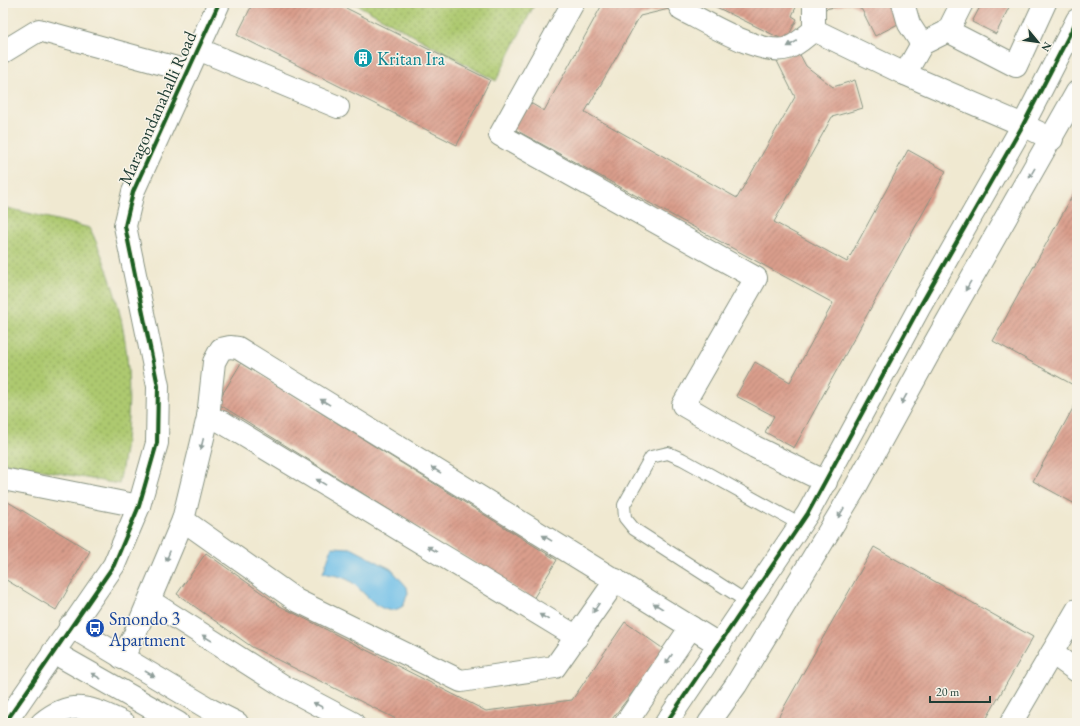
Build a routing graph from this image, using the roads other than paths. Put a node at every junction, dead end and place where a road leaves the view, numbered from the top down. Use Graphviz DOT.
graph roads {
  1 [pos="219,3"];
  2 [pos="573,3"];
  3 [pos="678,3"];
  4 [pos="814,3"];
  5 [pos="903,3"];
  6 [pos="962,3"];
  7 [pos="1045,3"];
  8 [pos="1077,20"];
  9 [pos="814,30"];
  10 [pos="948,31"];
  11 [pos="922,44"];
  12 [pos="198,49"];
  13 [pos="3,52"];
  14 [pos="188,71"];
  15 [pos="905,74"];
  16 [pos="1077,92"];
  17 [pos="338,107"];
  18 [pos="1023,125"];
  19 [pos="1052,139"];
  20 [pos="208,417"];
  21 [pos="3,479"];
  22 [pos="826,482"];
  23 [pos="139,506"];
  24 [pos="183,520"];
  25 [pos="801,525"];
  26 [pos="616,580"];
  27 [pos="150,601"];
  28 [pos="749,603"];
  29 [pos="1077,610"];
  30 [pos="70,626"];
  31 [pos="695,630"];
  32 [pos="577,637"];
  33 [pos="720,645"];
  34 [pos="53,652"];
  35 [pos="1052,653"];
  36 [pos="122,658"];
  37 [pos="1077,671"];
  38 [pos="5,723"];
  39 [pos="42,723"];
  40 [pos="124,723"];
  41 [pos="178,723"];
  42 [pos="237,723"];
  43 [pos="353,723"];
  44 [pos="626,723"];
  45 [pos="666,723"];
  46 [pos="709,723"];
  47 [pos="1011,723"];
  1 -- 12 [label="street, Maragondanahalli Road"];
  2 -- 22 [label="street"];
  9 -- 3 [label="street, one-way"];
  4 -- 9 [label="street"];
  5 -- 11 [label="street"];
  6 -- 10 [label="street"];
  7 -- 10 [label="street"];
  8 -- 18 [label="street"];
  9 -- 15 [label="street"];
  10 -- 11 [label="street"];
  11 -- 15 [label="street"];
  12 -- 14 [label="street, Maragondanahalli Road"];
  12 -- 17 [label="street"];
  13 -- 14 [label="street"];
  14 -- 23 [label="street, Maragondanahalli Road"];
  15 -- 18 [label="street"];
  16 -- 19 [label="street"];
  18 -- 19 [label="street"];
  18 -- 22 [label="street"];
  19 -- 46 [label="street, one-way"];
  20 -- 24 [label="street, one-way"];
  26 -- 20 [label="street, one-way"];
  32 -- 20 [label="street, one-way"];
  21 -- 23 [label="street"];
  22 -- 25 [label="street"];
  23 -- 30 [label="street, Maragondanahalli Road"];
  24 -- 27 [label="street, one-way"];
  24 -- 32 [label="street"];
  25 -- 28 [label="street"];
  25 -- 28 [label="lane"];
  31 -- 26 [label="street, one-way"];
  26 -- 32 [label="street, one-way"];
  27 -- 36 [label="street"];
  43 -- 27 [label="street, one-way"];
  28 -- 33 [label="street"];
  29 -- 35 [label="street"];
  30 -- 34 [label="street, Maragondanahalli Road"];
  30 -- 36 [label="street"];
  31 -- 33 [label="street"];
  31 -- 44 [label="street, one-way"];
  33 -- 45 [label="street"];
  34 -- 38 [label="street, Maragondanahalli Road"];
  41 -- 34 [label="street, one-way"];
  35 -- 37 [label="street"];
  35 -- 47 [label="street"];
  36 -- 42 [label="street, one-way"];
  39 -- 40 [label="street"];
}
